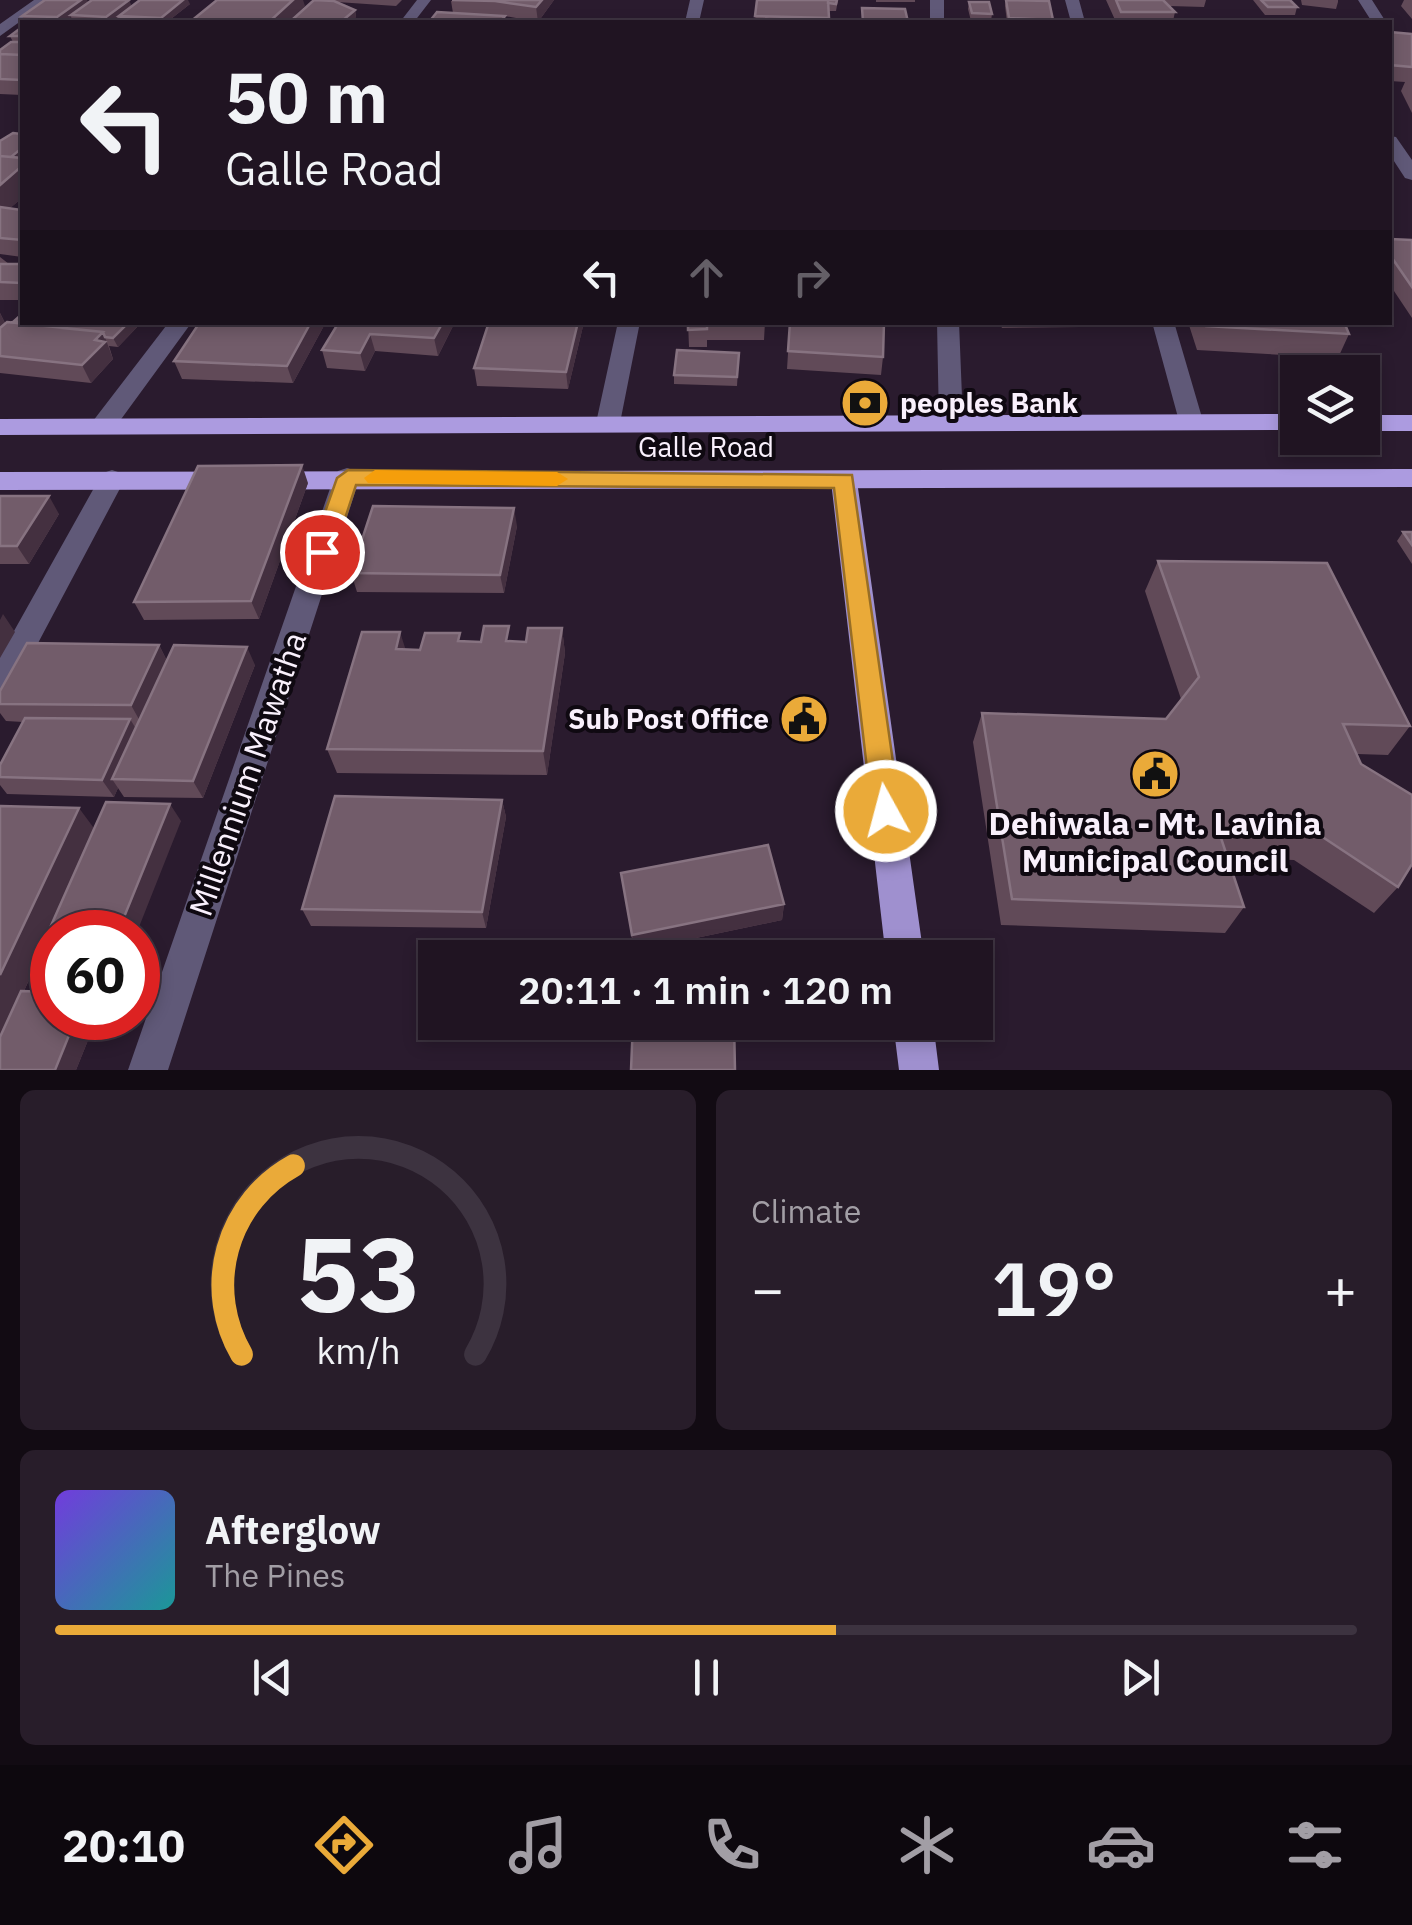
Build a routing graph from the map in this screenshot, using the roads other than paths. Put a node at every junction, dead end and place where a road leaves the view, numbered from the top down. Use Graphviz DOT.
graph roads {
  1 [pos="43,0"];
  2 [pos="424,0"];
  3 [pos="409,20"];
  4 [pos="0,32"];
  5 [pos="1392,143"];
  6 [pos="1412,174"];
  7 [pos="178,325"];
  8 [pos="628,325"];
  9 [pos="948,325"];
  10 [pos="1164,325"];
  11 [pos="1191,421"];
  12 [pos="952,422"];
  13 [pos="1280,422"];
  14 [pos="1380,422"];
  15 [pos="608,423"];
  16 [pos="1412,423"];
  17 [pos="0,426"];
  18 [pos="102,427"];
  19 [pos="348,478"];
  20 [pos="1412,478"];
  21 [pos="112,480"];
  22 [pos="844,480"];
  23 [pos="0,481"];
  24 [pos="0,684"];
  25 [pos="902,940"];
  26 [pos="915,1040"];
  27 [pos="148,1070"];
  28 [pos="919,1070"];
  1 -- 4 [label="street"];
  2 -- 3 [label="street"];
  5 -- 6 [label="street"];
  7 -- 18 [label="street"];
  8 -- 15 [label="street"];
  9 -- 12 [label="street"];
  10 -- 11 [label="street"];
  11 -- 12 [label="highway, Galle Road"];
  11 -- 13 [label="highway, Galle Road"];
  12 -- 15 [label="highway, Galle Road"];
  14 -- 16 [label="highway"];
  15 -- 18 [label="highway, Galle Road"];
  17 -- 18 [label="highway, Galle Road"];
  19 -- 21 [label="highway, Galle Road"];
  19 -- 22 [label="highway, Galle Road"];
  19 -- 27 [label="street, Millennium Mawatha"];
  20 -- 22 [label="highway, Galle Road"];
  21 -- 23 [label="highway, Galle Road"];
  21 -- 24 [label="street"];
  22 -- 25 [label="main road"];
  26 -- 28 [label="main road"];
}
